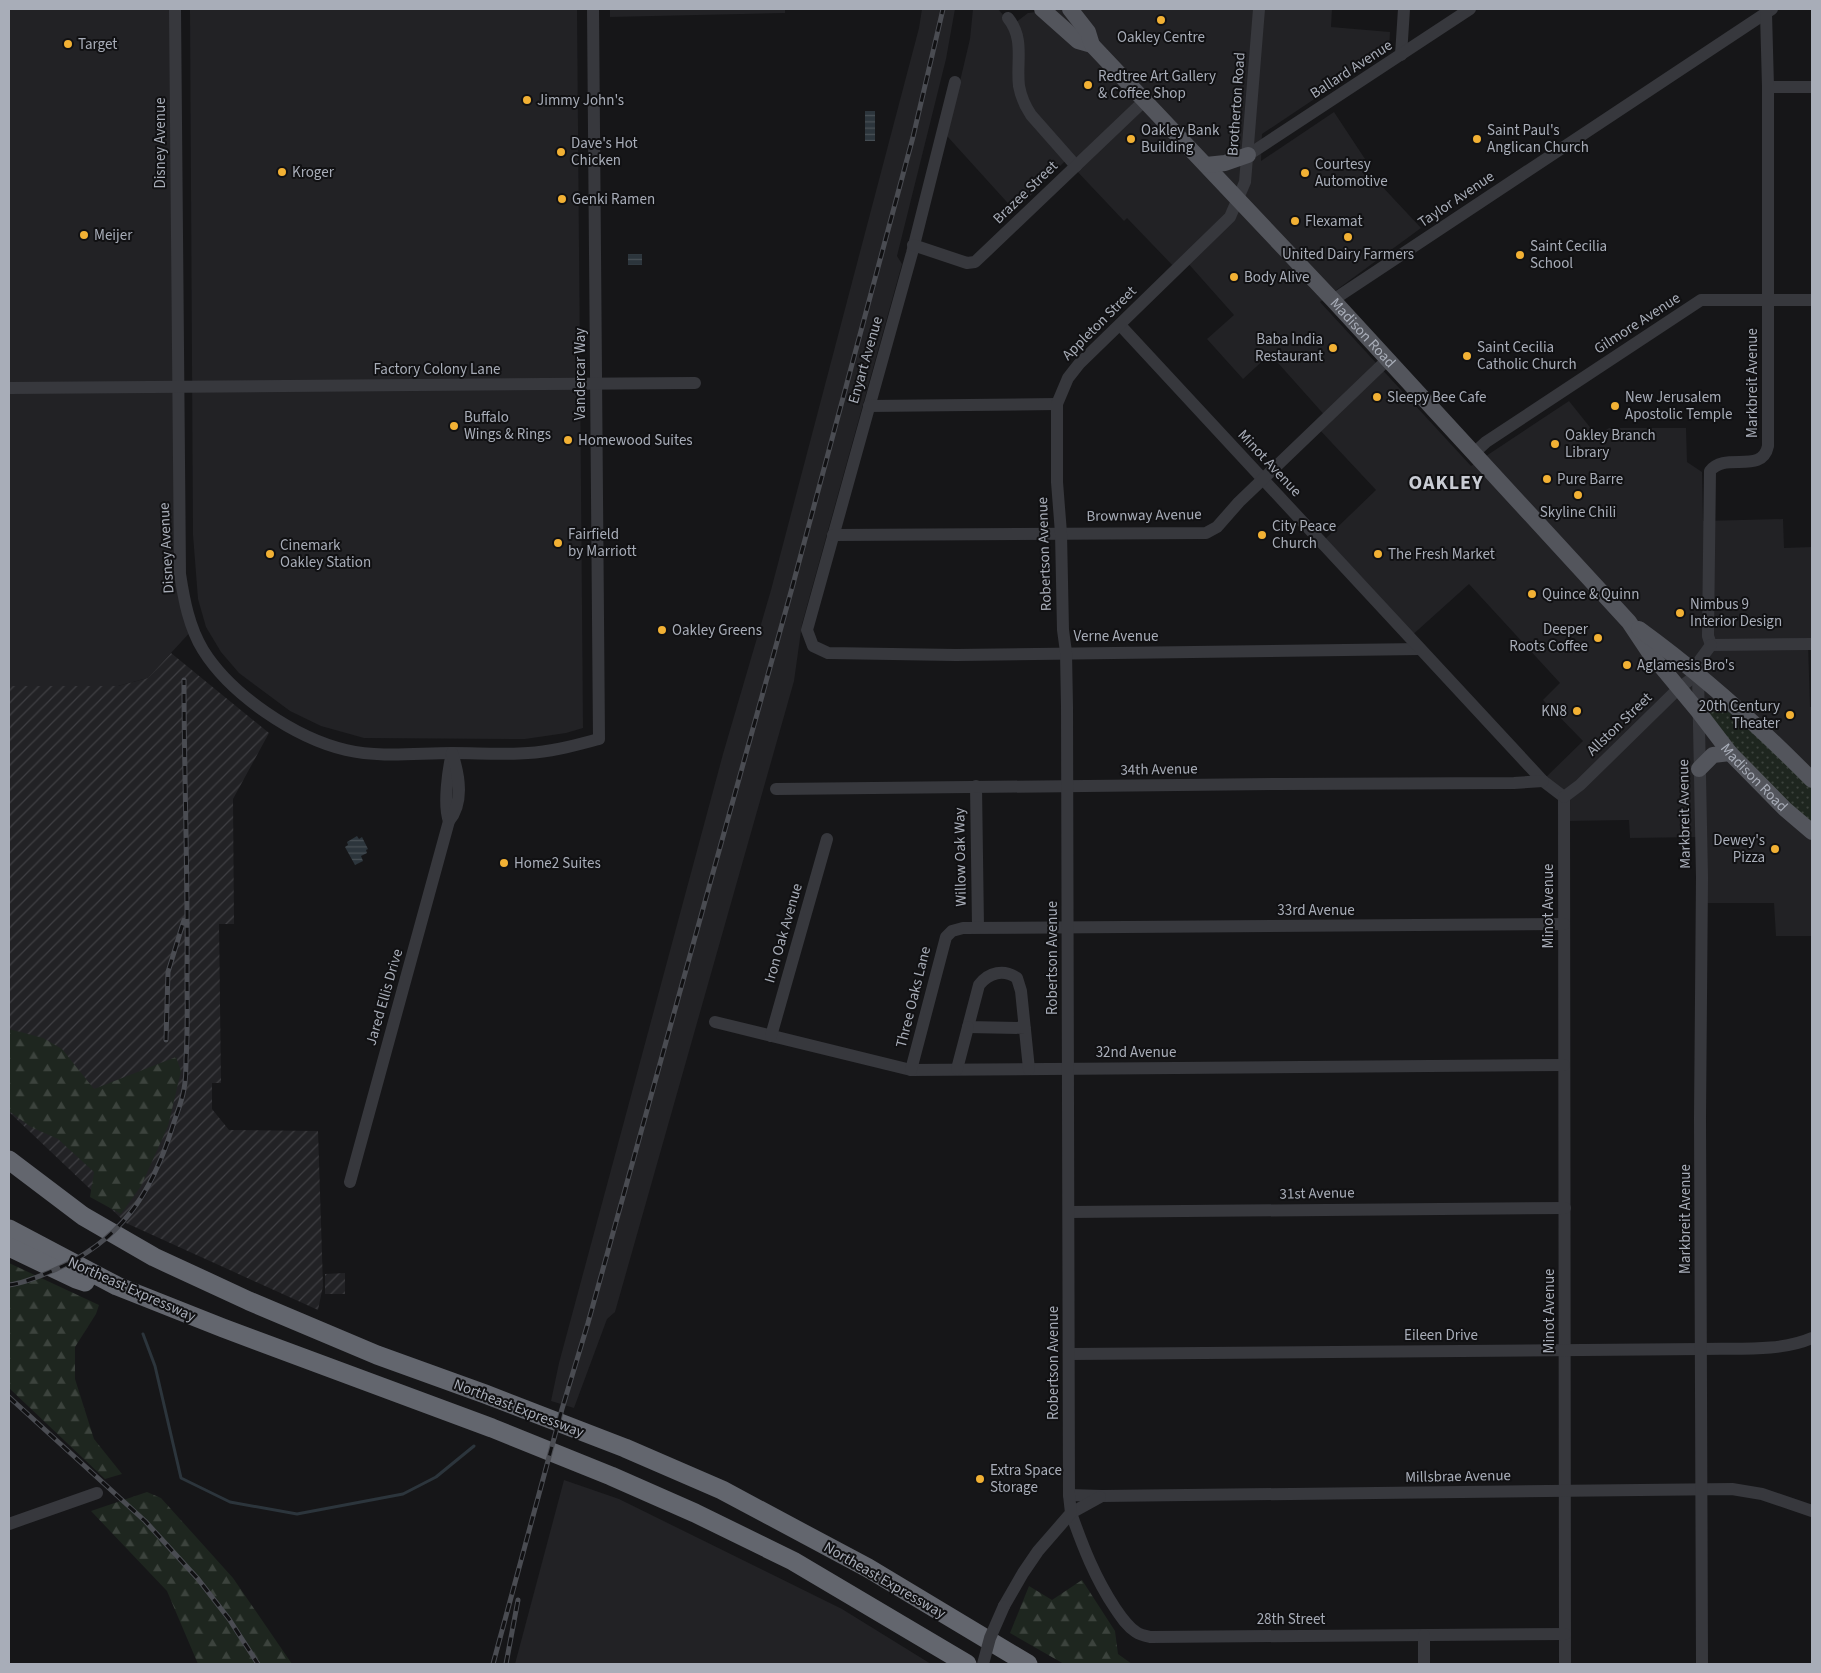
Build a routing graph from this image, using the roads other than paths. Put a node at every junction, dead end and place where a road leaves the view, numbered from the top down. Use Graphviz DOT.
graph roads {
  1 [pos="175,9"];
  2 [pos="593,9"];
  3 [pos="1042,9"];
  4 [pos="1070,9"];
  5 [pos="1259,9"];
  6 [pos="1404,9"];
  7 [pos="1470,9"];
  8 [pos="1769,11"];
  9 [pos="1008,18"];
  10 [pos="1092,45"];
  11 [pos="1401,55"];
  12 [pos="955,82"];
  13 [pos="1768,87"];
  14 [pos="1812,87"];
  15 [pos="1144,101"];
  16 [pos="1248,155"];
  17 [pos="1206,165"];
  18 [pos="1076,166"];
  19 [pos="1239,200"];
  20 [pos="914,244"];
  21 [pos="1333,300"];
  22 [pos="1768,300"];
  23 [pos="1812,300"];
  24 [pos="1120,325"];
  25 [pos="1387,360"];
  26 [pos="695,383"];
  27 [pos="596,384"];
  28 [pos="178,387"];
  29 [pos="9,388"];
  30 [pos="1057,404"];
  31 [pos="869,406"];
  32 [pos="1474,453"];
  33 [pos="1263,480"];
  34 [pos="1060,533"];
  35 [pos="833,535"];
  36 [pos="1629,622"];
  37 [pos="1812,644"];
  38 [pos="1711,645"];
  39 [pos="813,646"];
  40 [pos="1420,649"];
  41 [pos="1066,652"];
  42 [pos="1649,652"];
  43 [pos="1683,662"];
  44 [pos="1698,674"];
  45 [pos="1679,688"];
  46 [pos="1698,711"];
  47 [pos="599,739"];
  48 [pos="452,753"];
  49 [pos="1730,753"];
  50 [pos="1699,769"];
  51 [pos="1812,780"];
  52 [pos="1542,781"];
  53 [pos="976,786"];
  54 [pos="1068,787"];
  55 [pos="776,789"];
  56 [pos="1564,797"];
  57 [pos="1812,832"];
  58 [pos="827,840"];
  59 [pos="1564,924"];
  60 [pos="978,927"];
  61 [pos="1068,928"];
  62 [pos="715,1022"];
  63 [pos="968,1027"];
  64 [pos="1025,1028"];
  65 [pos="771,1036"];
  66 [pos="1564,1066"];
  67 [pos="1069,1068"];
  68 [pos="956,1069"];
  69 [pos="1029,1069"];
  70 [pos="912,1070"];
  71 [pos="9,1160"];
  72 [pos="350,1182"];
  73 [pos="1565,1208"];
  74 [pos="1069,1212"];
  75 [pos="9,1228"];
  76 [pos="9,1247"];
  77 [pos="152,1300"];
  78 [pos="1812,1338"];
  79 [pos="1702,1349"];
  80 [pos="1565,1350"];
  81 [pos="1070,1354"];
  82 [pos="1702,1490"];
  83 [pos="1565,1492"];
  84 [pos="97,1493"];
  85 [pos="1069,1495"];
  86 [pos="1102,1496"];
  87 [pos="1812,1510"];
  88 [pos="1071,1513"];
  89 [pos="9,1524"];
  90 [pos="1078,1531"];
  91 [pos="1565,1634"];
  92 [pos="1424,1635"];
  93 [pos="967,1664"];
  94 [pos="982,1664"];
  95 [pos="1028,1664"];
  96 [pos="1424,1664"];
  97 [pos="1565,1664"];
  98 [pos="1702,1664"];
  1 -- 28 [label="street, Disney Avenue"];
  2 -- 27 [label="street, Vandercar Way"];
  3 -- 10 [label="main road, Madison Road"];
  4 -- 10 [label="main road, Madison Road"];
  5 -- 16 [label="street, Brotherton Road"];
  6 -- 11 [label="street"];
  7 -- 11 [label="street, Ballard Avenue"];
  8 -- 13 [label="street, Markbreit Avenue"];
  8 -- 21 [label="street, Taylor Avenue"];
  9 -- 18 [label="street"];
  10 -- 15 [label="main road, Madison Road"];
  11 -- 16 [label="street, Ballard Avenue"];
  12 -- 20 [label="street, Enyart Avenue"];
  13 -- 14 [label="street"];
  13 -- 22 [label="street, Markbreit Avenue"];
  15 -- 17 [label="main road, Madison Road"];
  15 -- 18 [label="street, Brazee Street"];
  16 -- 17 [label="main road"];
  16 -- 19 [label="street, Brotherton Road"];
  17 -- 19 [label="main road, Madison Road"];
  18 -- 20 [label="street, Brazee Street"];
  19 -- 21 [label="main road, Madison Road"];
  19 -- 24 [label="street, Appleton Street"];
  20 -- 31 [label="street, Enyart Avenue"];
  21 -- 25 [label="main road, Madison Road"];
  22 -- 23 [label="street, Gilmore Avenue"];
  22 -- 32 [label="street, Gilmore Avenue"];
  22 -- 38 [label="street, Markbreit Avenue"];
  24 -- 30 [label="street, Appleton Street"];
  24 -- 33 [label="street, Minot Avenue"];
  25 -- 32 [label="main road, Madison Road"];
  25 -- 33 [label="street, Brownway Avenue"];
  26 -- 27 [label="street, Factory Colony Lane"];
  27 -- 28 [label="street, Factory Colony Lane"];
  27 -- 47 [label="street, Vandercar Way"];
  28 -- 29 [label="street, Factory Colony Lane"];
  28 -- 48 [label="street, Disney Avenue"];
  30 -- 31 [label="street"];
  30 -- 34 [label="street, Robertson Avenue"];
  31 -- 35 [label="street, Enyart Avenue"];
  32 -- 36 [label="main road, Madison Road"];
  33 -- 34 [label="street, Brownway Avenue"];
  33 -- 40 [label="street, Minot Avenue"];
  34 -- 35 [label="street, Brownway Avenue"];
  34 -- 41 [label="street, Robertson Avenue"];
  35 -- 39 [label="street, Enyart Avenue"];
  36 -- 42 [label="main road, Madison Road"];
  36 -- 43 [label="main road, Madison Road"];
  37 -- 38 [label="street"];
  38 -- 44 [label="street, Markbreit Avenue"];
  39 -- 41 [label="street, Verne Avenue"];
  40 -- 41 [label="street, Verne Avenue"];
  40 -- 52 [label="street, Minot Avenue"];
  41 -- 54 [label="street, Robertson Avenue"];
  42 -- 43 [label="main road"];
  42 -- 45 [label="main road, Madison Road"];
  43 -- 44 [label="main road, Madison Road"];
  44 -- 45 [label="street, Allston Street"];
  44 -- 46 [label="street, Markbreit Avenue"];
  44 -- 51 [label="main road, Madison Road"];
  45 -- 46 [label="main road, Madison Road"];
  45 -- 56 [label="street, Allston Street"];
  46 -- 49 [label="main road, Madison Road"];
  46 -- 50 [label="street, Markbreit Avenue"];
  47 -- 48 [label="street, Disney Avenue"];
  48 -- 72 [label="street, Jared Ellis Drive"];
  49 -- 50 [label="main road"];
  49 -- 57 [label="main road, Madison Road"];
  50 -- 79 [label="street, Markbreit Avenue"];
  52 -- 54 [label="street, 34th Avenue"];
  52 -- 56 [label="street, Minot Avenue"];
  53 -- 54 [label="street, 34th Avenue"];
  53 -- 55 [label="street, 34th Avenue"];
  53 -- 60 [label="street, Willow Oak Way"];
  54 -- 61 [label="street, Robertson Avenue"];
  56 -- 59 [label="street, Minot Avenue"];
  58 -- 65 [label="street, Iron Oak Avenue"];
  59 -- 61 [label="street, 33rd Avenue"];
  59 -- 66 [label="street, Minot Avenue"];
  60 -- 61 [label="street, Three Oaks Lane"];
  60 -- 70 [label="street, Three Oaks Lane"];
  61 -- 67 [label="street, Robertson Avenue"];
  62 -- 65 [label="street, 32nd Avenue"];
  63 -- 64 [label="street"];
  63 -- 64 [label="street"];
  63 -- 68 [label="street"];
  64 -- 69 [label="street"];
  65 -- 70 [label="street, 32nd Avenue"];
  66 -- 67 [label="street, 32nd Avenue"];
  66 -- 73 [label="street, Minot Avenue"];
  67 -- 69 [label="street, 32nd Avenue"];
  67 -- 74 [label="street, Robertson Avenue"];
  68 -- 69 [label="street, 32nd Avenue"];
  68 -- 70 [label="street, 32nd Avenue"];
  71 -- 95 [label="highway, Northeast Expressway"];
  73 -- 74 [label="street, 31st Avenue"];
  73 -- 80 [label="street, Minot Avenue"];
  74 -- 81 [label="street, Robertson Avenue"];
  75 -- 77 [label="highway, Northeast Expressway"];
  76 -- 77 [label="highway"];
  77 -- 93 [label="highway, Northeast Expressway"];
  78 -- 79 [label="street, Eileen Drive"];
  79 -- 80 [label="street, Eileen Drive"];
  79 -- 82 [label="street, Markbreit Avenue"];
  80 -- 81 [label="street, Eileen Drive"];
  80 -- 83 [label="street, Minot Avenue"];
  81 -- 85 [label="street, Robertson Avenue"];
  82 -- 83 [label="street, Millsbrae Avenue"];
  82 -- 87 [label="street, Millsbrae Avenue"];
  82 -- 98 [label="street, Markbreit Avenue"];
  83 -- 86 [label="street, Millsbrae Avenue"];
  83 -- 91 [label="street, Minot Avenue"];
  84 -- 89 [label="street"];
  85 -- 86 [label="street, Millsbrae Avenue"];
  85 -- 88 [label="street, Robertson Avenue"];
  86 -- 88 [label="street, Millsbrae Avenue"];
  88 -- 90 [label="street, Robertson Avenue"];
  88 -- 94 [label="street, bridge"];
  90 -- 92 [label="street, 28th Street"];
  91 -- 92 [label="street, 28th Street"];
  91 -- 97 [label="street, Minot Avenue"];
  92 -- 96 [label="street"];
}
